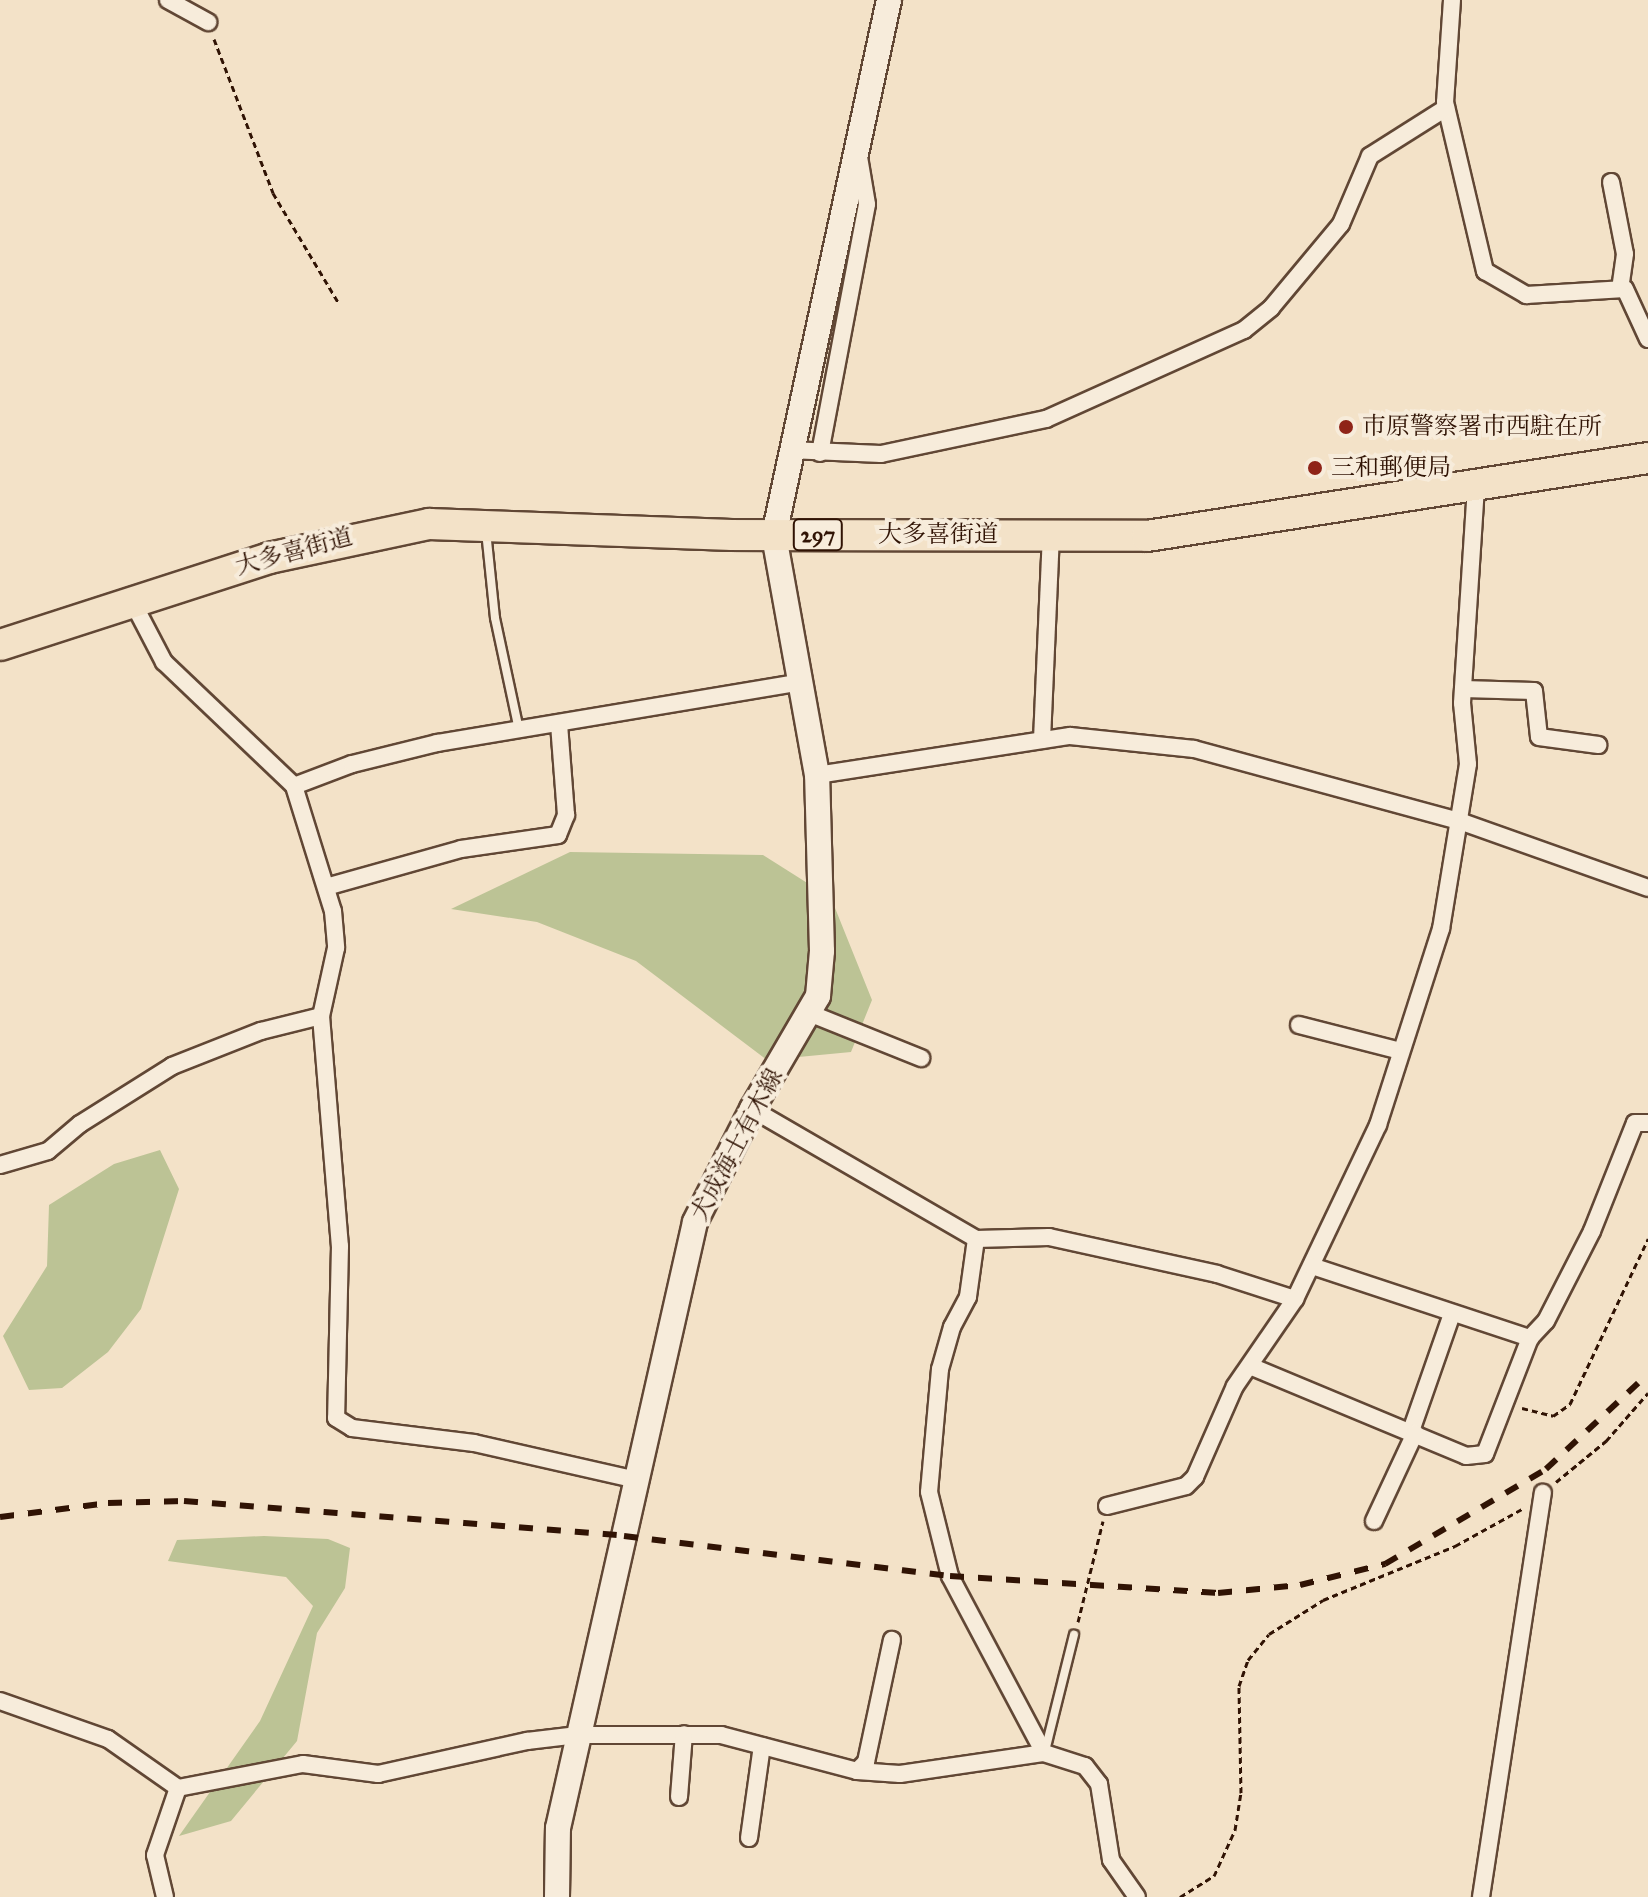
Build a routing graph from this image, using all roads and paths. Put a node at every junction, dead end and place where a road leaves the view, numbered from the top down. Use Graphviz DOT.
graph roads {
  1 [pos="168,0"];
  2 [pos="889,0"];
  3 [pos="1452,0"];
  4 [pos="208,22"];
  5 [pos="1446,108"];
  6 [pos="857,150"];
  7 [pos="1611,182"];
  8 [pos="1620,288"];
  9 [pos="338,302"];
  10 [pos="1648,339"];
  11 [pos="789,450"];
  12 [pos="820,453"];
  13 [pos="1648,458"];
  14 [pos="1476,485"];
  15 [pos="485,522"];
  16 [pos="774,535"];
  17 [pos="1051,536"];
  18 [pos="131,599"];
  19 [pos="0,645"];
  20 [pos="801,682"];
  21 [pos="1463,689"];
  22 [pos="559,723"];
  23 [pos="519,730"];
  24 [pos="1042,740"];
  25 [pos="1598,745"];
  26 [pos="817,775"];
  27 [pos="294,786"];
  28 [pos="1462,822"];
  29 [pos="326,887"];
  30 [pos="1648,888"];
  31 [pos="809,1013"];
  32 [pos="321,1016"];
  33 [pos="1299,1025"];
  34 [pos="1400,1051"];
  35 [pos="921,1058"];
  36 [pos="752,1109"];
  37 [pos="1648,1123"];
  38 [pos="0,1165"];
  39 [pos="976,1239"];
  40 [pos="1648,1239"];
  41 [pos="1312,1266"];
  42 [pos="1295,1299"];
  43 [pos="1452,1314"];
  44 [pos="1530,1338"];
  45 [pos="1250,1366"];
  46 [pos="1648,1393"];
  47 [pos="1507,1403"];
  48 [pos="1413,1432"];
  49 [pos="637,1480"];
  50 [pos="1543,1493"];
  51 [pos="1107,1506"];
  52 [pos="1374,1521"];
  53 [pos="1074,1635"];
  54 [pos="892,1640"];
  55 [pos="0,1701"];
  56 [pos="684,1734"];
  57 [pos="578,1735"];
  58 [pos="762,1746"];
  59 [pos="1044,1753"];
  60 [pos="857,1771"];
  61 [pos="178,1788"];
  62 [pos="679,1797"];
  63 [pos="749,1838"];
  64 [pos="165,1897"];
  65 [pos="557,1897"];
  66 [pos="1137,1897"];
  67 [pos="1180,1897"];
  68 [pos="1481,1897"];
  1 -- 4 [label="street"];
  2 -- 6 [label="main road"];
  3 -- 5 [label="street"];
  4 -- 9 [label="path"];
  5 -- 8 [label="street"];
  5 -- 12 [label="street"];
  6 -- 11 [label="main road"];
  6 -- 12 [label="street"];
  7 -- 8 [label="street"];
  8 -- 10 [label="street"];
  11 -- 12 [label="street"];
  11 -- 16 [label="main road"];
  13 -- 14 [label="highway, 大多喜街道 / 297"];
  14 -- 17 [label="highway, 大多喜街道 / 297"];
  14 -- 21 [label="street"];
  15 -- 16 [label="highway, 大多喜街道 / 297"];
  15 -- 18 [label="highway, 大多喜街道 / 297"];
  15 -- 23 [label="lane"];
  16 -- 17 [label="highway, 大多喜街道 / 297"];
  16 -- 20 [label="main road, 犬成海士有木線"];
  17 -- 24 [label="street"];
  18 -- 19 [label="highway, 大多喜街道 / 297"];
  18 -- 27 [label="street"];
  20 -- 22 [label="street"];
  20 -- 26 [label="main road, 犬成海士有木線"];
  21 -- 25 [label="street"];
  21 -- 28 [label="street"];
  22 -- 23 [label="street"];
  22 -- 29 [label="street"];
  23 -- 27 [label="street"];
  24 -- 26 [label="street"];
  24 -- 28 [label="street"];
  26 -- 31 [label="main road, 犬成海士有木線"];
  27 -- 29 [label="street"];
  28 -- 30 [label="street"];
  28 -- 34 [label="street"];
  29 -- 32 [label="street"];
  31 -- 35 [label="street"];
  31 -- 36 [label="main road, 犬成海士有木線"];
  32 -- 38 [label="street"];
  32 -- 49 [label="street"];
  33 -- 34 [label="street"];
  34 -- 41 [label="street"];
  36 -- 39 [label="street"];
  36 -- 49 [label="main road, 犬成海士有木線"];
  37 -- 44 [label="street"];
  39 -- 42 [label="street"];
  39 -- 59 [label="street"];
  40 -- 47 [label="path"];
  41 -- 42 [label="street"];
  41 -- 43 [label="street"];
  42 -- 45 [label="street"];
  43 -- 44 [label="street"];
  43 -- 48 [label="street"];
  44 -- 47 [label="street"];
  45 -- 48 [label="street"];
  45 -- 51 [label="street"];
  46 -- 50 [label="path"];
  47 -- 48 [label="street"];
  48 -- 52 [label="street"];
  49 -- 57 [label="main road, 犬成海士有木線"];
  50 -- 67 [label="path"];
  50 -- 68 [label="street"];
  51 -- 53 [label="path"];
  53 -- 59 [label="lane"];
  54 -- 60 [label="street"];
  55 -- 61 [label="street"];
  56 -- 57 [label="street"];
  56 -- 58 [label="street"];
  56 -- 62 [label="street"];
  57 -- 61 [label="street"];
  57 -- 65 [label="main road, 犬成海士有木線"];
  58 -- 60 [label="street"];
  58 -- 63 [label="street"];
  59 -- 60 [label="street"];
  59 -- 66 [label="street"];
  61 -- 64 [label="street"];
}
